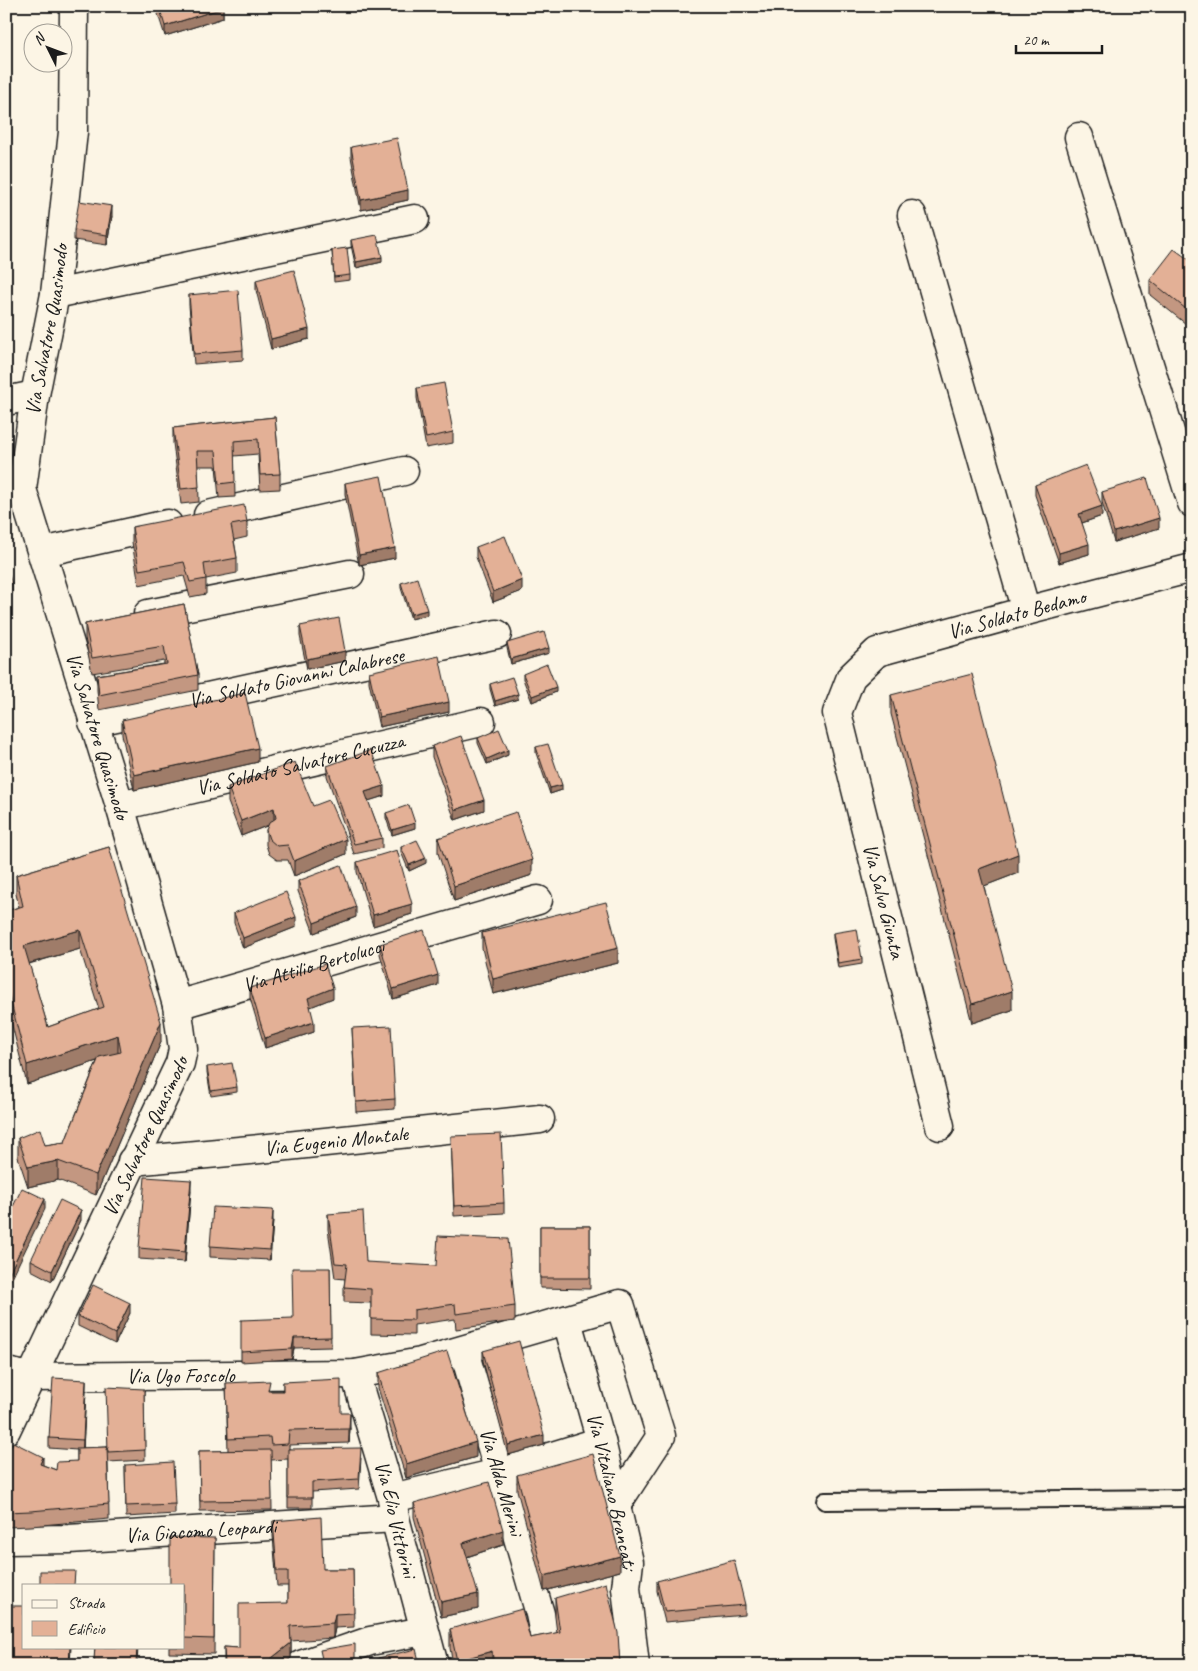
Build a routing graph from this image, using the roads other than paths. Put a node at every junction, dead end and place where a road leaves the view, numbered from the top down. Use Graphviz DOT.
graph roads {
  1 [pos="74,6"];
  2 [pos="1079,137"];
  3 [pos="912,215"];
  4 [pos="414,219"];
  5 [pos="54,294"];
  6 [pos="35,396"];
  7 [pos="6,401"];
  8 [pos="404,471"];
  9 [pos="1192,504"];
  10 [pos="43,552"];
  11 [pos="1192,568"];
  12 [pos="350,574"];
  13 [pos="1026,611"];
  14 [pos="125,619"];
  15 [pos="497,634"];
  16 [pos="851,677"];
  17 [pos="93,722"];
  18 [pos="481,722"];
  19 [pos="120,806"];
  20 [pos="538,900"];
  21 [pos="177,1005"];
  22 [pos="540,1119"];
  23 [pos="940,1126"];
  24 [pos="132,1161"];
  25 [pos="567,1321"];
  26 [pos="464,1350"];
  27 [pos="18,1374"];
  28 [pos="355,1374"];
  29 [pos="6,1430"];
  30 [pos="601,1441"];
  31 [pos="498,1473"];
  32 [pos="1192,1498"];
  33 [pos="825,1501"];
  34 [pos="616,1505"];
  35 [pos="394,1508"];
  36 [pos="6,1540"];
  37 [pos="626,1588"];
  38 [pos="600,1596"];
  39 [pos="566,1606"];
  40 [pos="540,1614"];
  41 [pos="512,1621"];
  42 [pos="455,1634"];
  43 [pos="428,1646"];
  44 [pos="547,1649"];
  45 [pos="301,1665"];
  46 [pos="635,1665"];
  1 -- 5 [label="street, Via Salvatore Quasimodo"];
  2 -- 9 [label="street"];
  3 -- 13 [label="street"];
  4 -- 5 [label="street"];
  5 -- 6 [label="street, Via Salvatore Quasimodo"];
  6 -- 7 [label="street"];
  6 -- 10 [label="street, Via Salvatore Quasimodo"];
  8 -- 10 [label="street"];
  10 -- 17 [label="street, Via Salvatore Quasimodo"];
  11 -- 13 [label="street, Via Soldato Bedamo"];
  12 -- 14 [label="street"];
  13 -- 16 [label="street, Via Soldato Bedamo"];
  15 -- 17 [label="street, Via Soldato Giovanni Calabrese"];
  16 -- 23 [label="street, Via Salvo Giunta"];
  17 -- 19 [label="street, Via Salvatore Quasimodo"];
  18 -- 19 [label="street, Via Soldato Salvatore Cucuzza"];
  19 -- 21 [label="street, Via Salvatore Quasimodo"];
  20 -- 21 [label="street, Via Attilio Bertolucci"];
  21 -- 24 [label="street, Via Salvatore Quasimodo"];
  22 -- 24 [label="street, Via Eugenio Montale"];
  24 -- 27 [label="street, Via Salvatore Quasimodo"];
  25 -- 26 [label="street, Via Ugo Foscolo"];
  25 -- 30 [label="street, Via Vitaliano Brancati"];
  25 -- 34 [label="street, Via Ugo Foscolo"];
  26 -- 28 [label="street, Via Ugo Foscolo"];
  26 -- 31 [label="street, Via Alda Merini"];
  27 -- 28 [label="street, Via Ugo Foscolo"];
  27 -- 29 [label="street, Via Salvatore Quasimodo"];
  28 -- 35 [label="street, Via Elio Vittorini"];
  30 -- 31 [label="street, Via Giacomo Leopardi"];
  30 -- 34 [label="street, Via Vitaliano Brancati"];
  31 -- 35 [label="street, Via Giacomo Leopardi"];
  31 -- 40 [label="street, Via Alda Merini"];
  32 -- 33 [label="lane"];
  34 -- 37 [label="street, Via Vitaliano Brancati"];
  35 -- 36 [label="street, Via Giacomo Leopardi"];
  35 -- 43 [label="street, Via Elio Vittorini"];
  37 -- 38 [label="street"];
  37 -- 46 [label="street, Via Vitaliano Brancati"];
  39 -- 40 [label="street"];
  40 -- 41 [label="street"];
  40 -- 44 [label="street, Via Alda Merini"];
  42 -- 43 [label="street"];
  43 -- 45 [label="street"];
}
